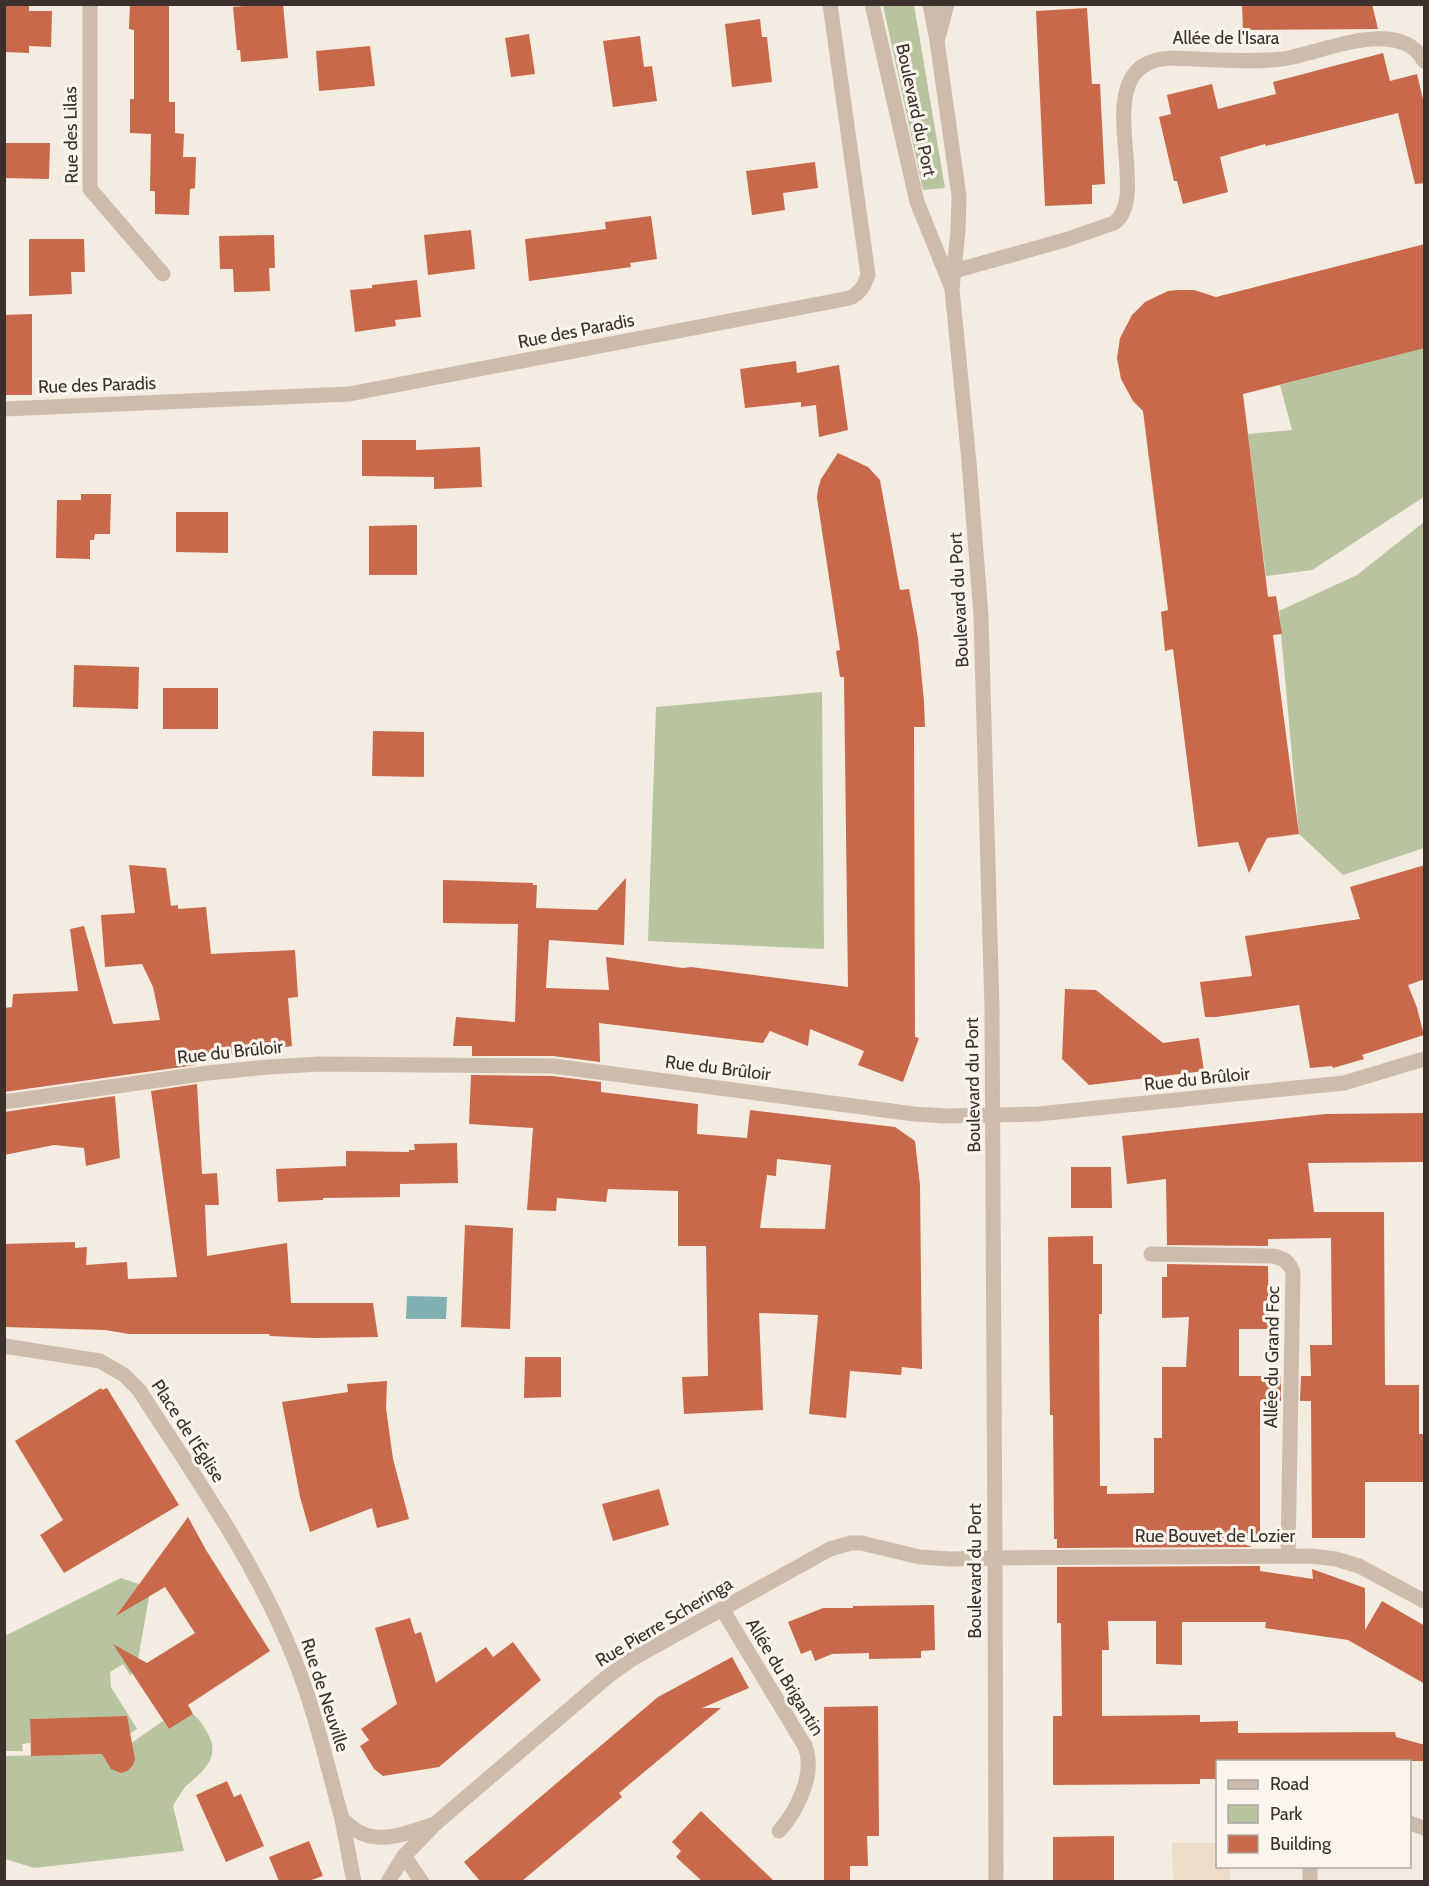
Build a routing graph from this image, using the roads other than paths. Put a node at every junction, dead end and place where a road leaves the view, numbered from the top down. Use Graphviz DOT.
graph roads {
  1 [pos="90,4"];
  2 [pos="830,4"];
  3 [pos="872,4"];
  4 [pos="930,4"];
  5 [pos="947,4"];
  6 [pos="937,41"];
  7 [pos="1425,61"];
  8 [pos="951,272"];
  9 [pos="163,274"];
  10 [pos="4,409"];
  11 [pos="1425,1059"];
  12 [pos="4,1102"];
  13 [pos="993,1115"];
  14 [pos="1151,1254"];
  15 [pos="4,1346"];
  16 [pos="245,1555"];
  17 [pos="1287,1555"];
  18 [pos="995,1558"];
  19 [pos="1425,1600"];
  20 [pos="722,1609"];
  21 [pos="342,1820"];
  22 [pos="435,1824"];
  23 [pos="779,1831"];
  24 [pos="404,1856"];
  25 [pos="354,1881"];
  26 [pos="388,1881"];
  27 [pos="422,1881"];
  28 [pos="996,1881"];
  1 -- 9 [label="street, Rue des Lilas"];
  2 -- 10 [label="street, Rue des Paradis"];
  3 -- 8 [label="street, Boulevard du Port"];
  4 -- 6 [label="street, Boulevard du Port"];
  5 -- 6 [label="street"];
  6 -- 8 [label="street, Boulevard du Port"];
  7 -- 8 [label="street, Allée de l'Isara"];
  8 -- 13 [label="street, Boulevard du Port"];
  11 -- 13 [label="street, Rue du Brûloir"];
  12 -- 13 [label="street, Rue du Brûloir"];
  13 -- 18 [label="street, Boulevard du Port"];
  14 -- 17 [label="street, Allée du Grand Foc"];
  15 -- 16 [label="street, Place de l'Église"];
  16 -- 21 [label="street, Rue de Neuville"];
  17 -- 18 [label="street, Rue Bouvet de Lozier"];
  17 -- 19 [label="street, Rue Bouvet de Lozier"];
  18 -- 20 [label="street, Rue Pierre Scheringa"];
  18 -- 28 [label="street, Boulevard du Port"];
  20 -- 22 [label="street, Rue Pierre Scheringa"];
  20 -- 23 [label="street, Allée du Brigantin"];
  21 -- 22 [label="street"];
  21 -- 25 [label="street, Rue de Neuville"];
  22 -- 24 [label="street, Rue Pierre Scheringa"];
  24 -- 26 [label="street"];
  24 -- 27 [label="street"];
}
